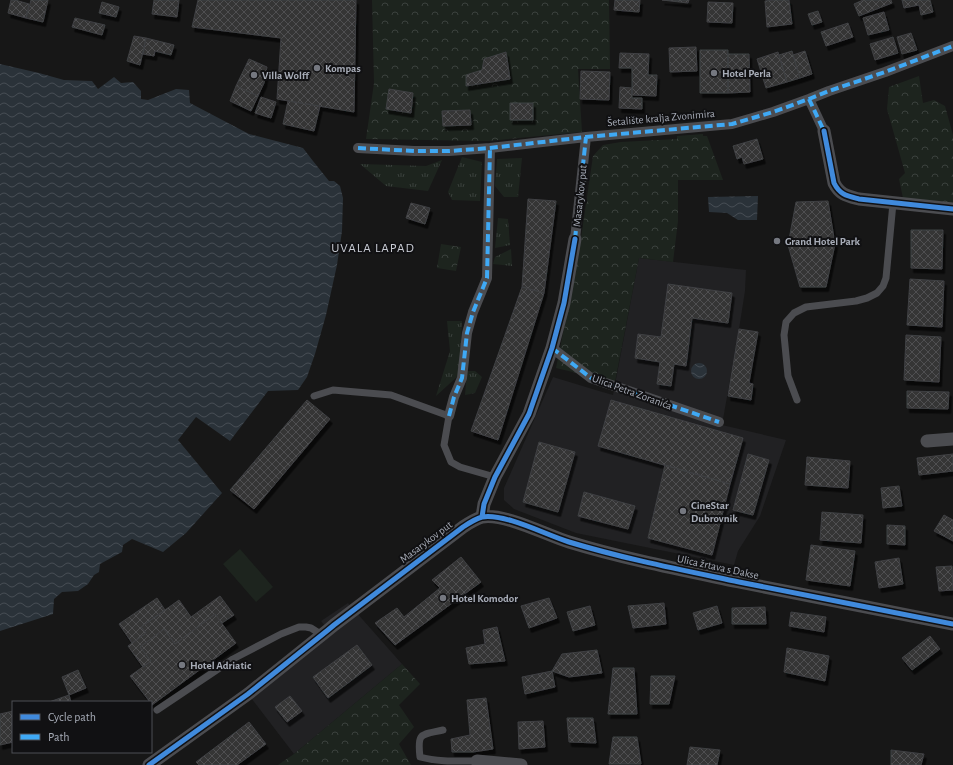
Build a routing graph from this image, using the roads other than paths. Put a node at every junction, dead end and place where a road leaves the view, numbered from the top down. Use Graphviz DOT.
graph roads {
  1 [pos="953,46"];
  2 [pos="809,99"];
  3 [pos="824,131"];
  4 [pos="586,137"];
  5 [pos="358,148"];
  6 [pos="490,148"];
  7 [pos="893,203"];
  8 [pos="953,209"];
  9 [pos="575,239"];
  10 [pos="552,348"];
  11 [pos="314,396"];
  12 [pos="797,400"];
  13 [pos="449,416"];
  14 [pos="719,422"];
  15 [pos="953,439"];
  16 [pos="927,441"];
  17 [pos="495,477"];
  18 [pos="482,517"];
  19 [pos="953,624"];
  20 [pos="322,636"];
  21 [pos="157,710"];
  22 [pos="443,730"];
  23 [pos="477,761"];
  24 [pos="149,765"];
  25 [pos="521,765"];
  1 -- 2 [label="street, Šetalište kralja Zvonimira"];
  2 -- 3 [label="street"];
  2 -- 4 [label="street, Šetalište kralja Zvonimira"];
  3 -- 7 [label="street"];
  4 -- 6 [label="street, Šetalište kralja Zvonimira"];
  4 -- 9 [label="street, Masarykov put"];
  5 -- 6 [label="street, Šetalište kralja Zvonimira"];
  6 -- 13 [label="street"];
  7 -- 8 [label="street"];
  7 -- 12 [label="lane"];
  9 -- 10 [label="street, Masarykov put"];
  10 -- 14 [label="street, Ulica Petra Zoranića"];
  10 -- 17 [label="street, Masarykov put"];
  11 -- 13 [label="lane"];
  13 -- 17 [label="lane"];
  15 -- 16 [label="street"];
  17 -- 18 [label="street, Masarykov put"];
  18 -- 19 [label="street, Ulica žrtava s Dakse"];
  18 -- 20 [label="street, Masarykov put"];
  20 -- 21 [label="lane"];
  20 -- 24 [label="street, Masarykov put"];
  22 -- 23 [label="lane"];
  23 -- 25 [label="street"];
}
